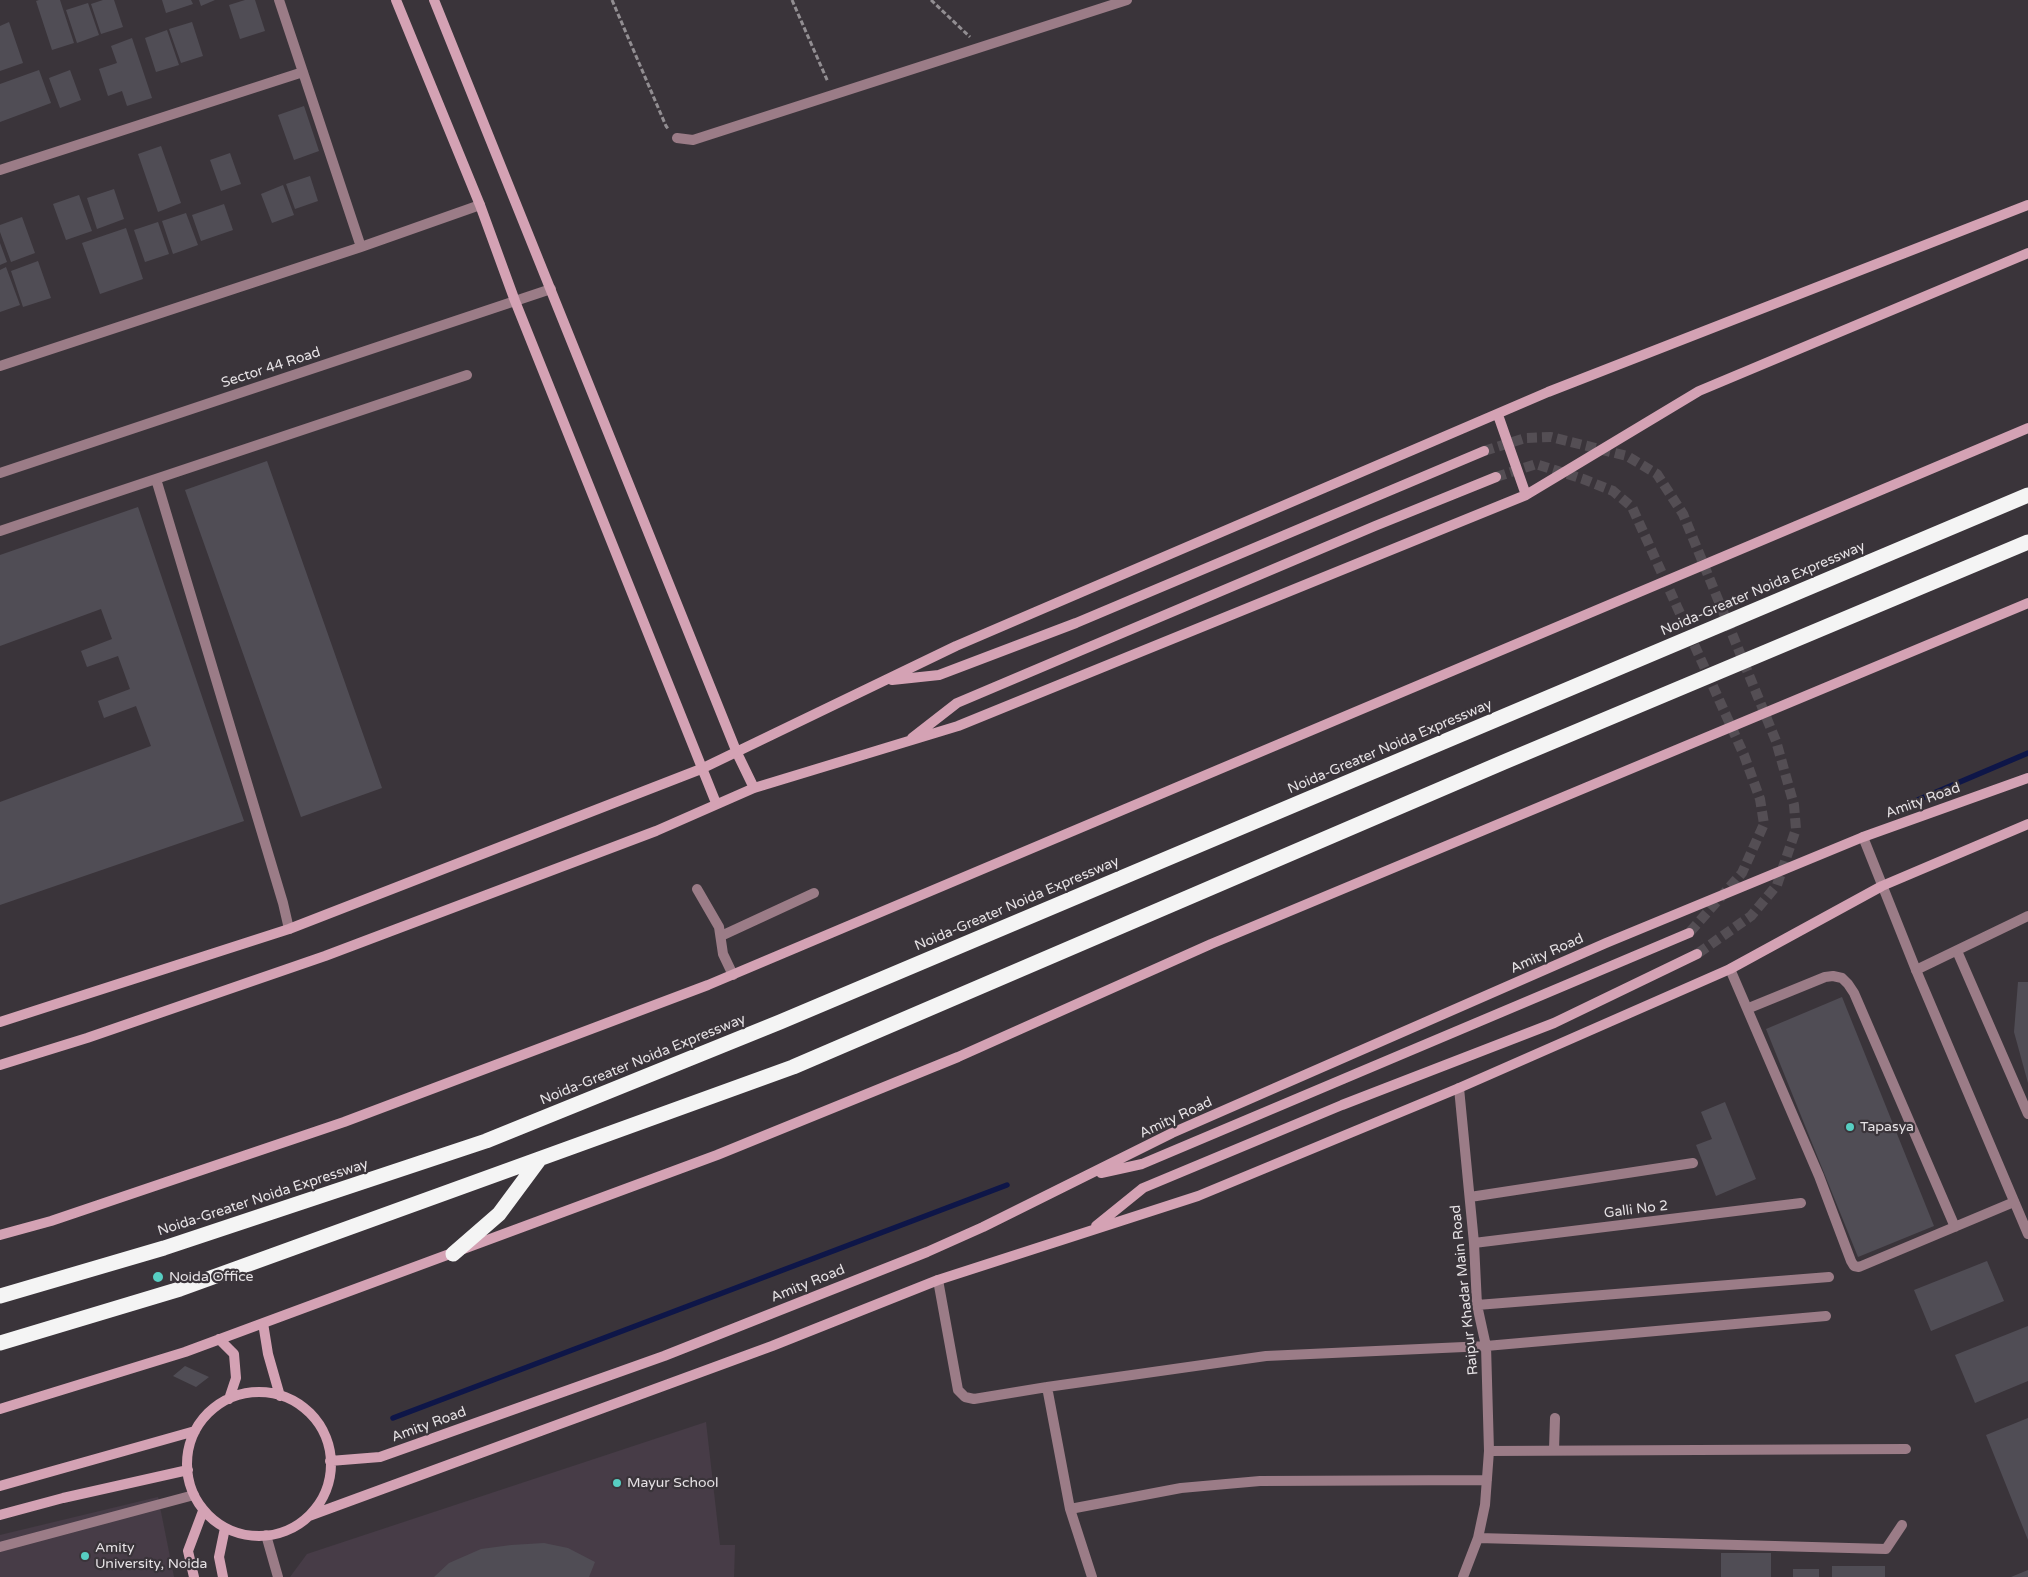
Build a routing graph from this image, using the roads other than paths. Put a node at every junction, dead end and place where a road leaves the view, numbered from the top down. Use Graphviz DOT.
graph roads {
  1 [pos="279,0"];
  2 [pos="396,0"];
  3 [pos="434,0"];
  4 [pos="1127,0"];
  5 [pos="303,72"];
  6 [pos="677,138"];
  7 [pos="0,170"];
  8 [pos="480,205"];
  9 [pos="2028,205"];
  10 [pos="361,247"];
  11 [pos="2028,253"];
  12 [pos="550,289"];
  13 [pos="515,301"];
  14 [pos="0,366"];
  15 [pos="467,375"];
  16 [pos="1498,415"];
  17 [pos="2028,428"];
  18 [pos="1484,451"];
  19 [pos="0,473"];
  20 [pos="1496,477"];
  21 [pos="156,479"];
  22 [pos="1526,495"];
  23 [pos="2028,495"];
  24 [pos="0,531"];
  25 [pos="2028,542"];
  26 [pos="2028,603"];
  27 [pos="884,681"];
  28 [pos="907,742"];
  29 [pos="737,753"];
  30 [pos="701,769"];
  31 [pos="2028,778"];
  32 [pos="754,788"];
  33 [pos="716,803"];
  34 [pos="2028,824"];
  35 [pos="1864,837"];
  36 [pos="1882,886"];
  37 [pos="697,889"];
  38 [pos="814,893"];
  39 [pos="2028,916"];
  40 [pos="289,929"];
  41 [pos="1689,933"];
  42 [pos="721,936"];
  43 [pos="1957,951"];
  44 [pos="1697,954"];
  45 [pos="1730,969"];
  46 [pos="1916,970"];
  47 [pos="733,975"];
  48 [pos="1749,1008"];
  49 [pos="0,1022"];
  50 [pos="0,1065"];
  51 [pos="1460,1088"];
  52 [pos="2028,1114"];
  53 [pos="538,1160"];
  54 [pos="1693,1163"];
  55 [pos="1087,1175"];
  56 [pos="1470,1197"];
  57 [pos="2014,1202"];
  58 [pos="1801,1203"];
  59 [pos="1955,1227"];
  60 [pos="1090,1230"];
  61 [pos="2028,1234"];
  62 [pos="0,1235"];
  63 [pos="1474,1243"];
  64 [pos="453,1254"];
  65 [pos="1828,1277"];
  66 [pos="938,1280"];
  67 [pos="0,1296"];
  68 [pos="1478,1305"];
  69 [pos="1826,1316"];
  70 [pos="264,1323"];
  71 [pos="220,1339"];
  72 [pos="0,1343"];
  73 [pos="1486,1346"];
  74 [pos="1047,1387"];
  75 [pos="280,1396"];
  76 [pos="229,1399"];
  77 [pos="0,1409"];
  78 [pos="1556,1418"];
  79 [pos="194,1431"];
  80 [pos="1906,1449"];
  81 [pos="1554,1450"];
  82 [pos="1489,1451"];
  83 [pos="330,1461"];
  84 [pos="188,1470"];
  85 [pos="1488,1480"];
  86 [pos="0,1486"];
  87 [pos="194,1495"];
  88 [pos="1070,1509"];
  89 [pos="203,1511"];
  90 [pos="0,1515"];
  91 [pos="309,1516"];
  92 [pos="1902,1525"];
  93 [pos="225,1528"];
  94 [pos="266,1535"];
  95 [pos="1478,1538"];
  96 [pos="0,1547"];
  97 [pos="194,1577"];
  98 [pos="223,1577"];
  99 [pos="278,1577"];
  100 [pos="1092,1577"];
  101 [pos="1463,1577"];
  1 -- 5 [label="street"];
  2 -- 8 [label="street"];
  3 -- 12 [label="street"];
  4 -- 6 [label="street"];
  5 -- 7 [label="street"];
  5 -- 10 [label="street"];
  8 -- 10 [label="street"];
  8 -- 13 [label="street"];
  9 -- 16 [label="street"];
  10 -- 14 [label="street"];
  11 -- 22 [label="street"];
  12 -- 13 [label="street, Sector 44 Road"];
  12 -- 29 [label="street"];
  13 -- 19 [label="street, Sector 44 Road"];
  13 -- 30 [label="street"];
  15 -- 21 [label="street"];
  16 -- 22 [label="street"];
  16 -- 27 [label="street"];
  17 -- 47 [label="street"];
  18 -- 27 [label="street"];
  20 -- 28 [label="street"];
  21 -- 24 [label="street"];
  21 -- 40 [label="street"];
  22 -- 28 [label="street"];
  23 -- 67 [label="highway, Noida-Greater Noida Expressway"];
  25 -- 53 [label="highway"];
  26 -- 64 [label="street"];
  27 -- 29 [label="street"];
  28 -- 32 [label="street"];
  29 -- 30 [label="street"];
  29 -- 32 [label="street"];
  30 -- 33 [label="street"];
  30 -- 40 [label="street"];
  31 -- 35 [label="street, Amity Road"];
  32 -- 33 [label="street"];
  33 -- 50 [label="street"];
  34 -- 36 [label="street"];
  35 -- 36 [label="street"];
  35 -- 55 [label="street, Amity Road"];
  36 -- 45 [label="street"];
  36 -- 46 [label="street"];
  37 -- 42 [label="street"];
  38 -- 42 [label="street"];
  39 -- 43 [label="street"];
  40 -- 49 [label="street"];
  41 -- 55 [label="street"];
  42 -- 47 [label="street"];
  43 -- 46 [label="street"];
  43 -- 52 [label="street"];
  44 -- 60 [label="street"];
  45 -- 48 [label="street"];
  45 -- 51 [label="street"];
  46 -- 57 [label="street"];
  47 -- 62 [label="street"];
  48 -- 59 [label="street"];
  48 -- 59 [label="street"];
  51 -- 56 [label="street, Raipur Khadar Main Road"];
  51 -- 60 [label="street"];
  53 -- 64 [label="highway"];
  53 -- 72 [label="highway"];
  54 -- 56 [label="street"];
  55 -- 83 [label="street, Amity Road"];
  56 -- 63 [label="street, Raipur Khadar Main Road"];
  57 -- 59 [label="street"];
  57 -- 61 [label="street"];
  58 -- 63 [label="street, Galli No 2"];
  60 -- 66 [label="street"];
  63 -- 68 [label="street, Raipur Khadar Main Road"];
  64 -- 70 [label="street"];
  65 -- 68 [label="street"];
  66 -- 74 [label="street"];
  66 -- 91 [label="street"];
  68 -- 73 [label="street, Raipur Khadar Main Road"];
  69 -- 73 [label="street"];
  70 -- 71 [label="street"];
  70 -- 75 [label="street"];
  71 -- 76 [label="street"];
  71 -- 77 [label="street"];
  73 -- 74 [label="street"];
  73 -- 82 [label="street, Raipur Khadar Main Road"];
  74 -- 88 [label="street"];
  75 -- 76 [label="street"];
  75 -- 83 [label="street"];
  76 -- 79 [label="street"];
  78 -- 81 [label="street"];
  79 -- 84 [label="street"];
  79 -- 86 [label="street"];
  80 -- 81 [label="street"];
  81 -- 82 [label="street"];
  82 -- 85 [label="street, Raipur Khadar Main Road"];
  83 -- 91 [label="street"];
  84 -- 87 [label="street"];
  84 -- 90 [label="street"];
  85 -- 88 [label="street"];
  85 -- 95 [label="street, Raipur Khadar Main Road"];
  87 -- 89 [label="street"];
  87 -- 96 [label="street"];
  88 -- 100 [label="street"];
  89 -- 93 [label="street"];
  89 -- 97 [label="street"];
  91 -- 94 [label="street"];
  92 -- 95 [label="street"];
  93 -- 94 [label="street"];
  93 -- 98 [label="street"];
  94 -- 99 [label="street"];
  95 -- 101 [label="street, Raipur Khadar Main Road"];
}
